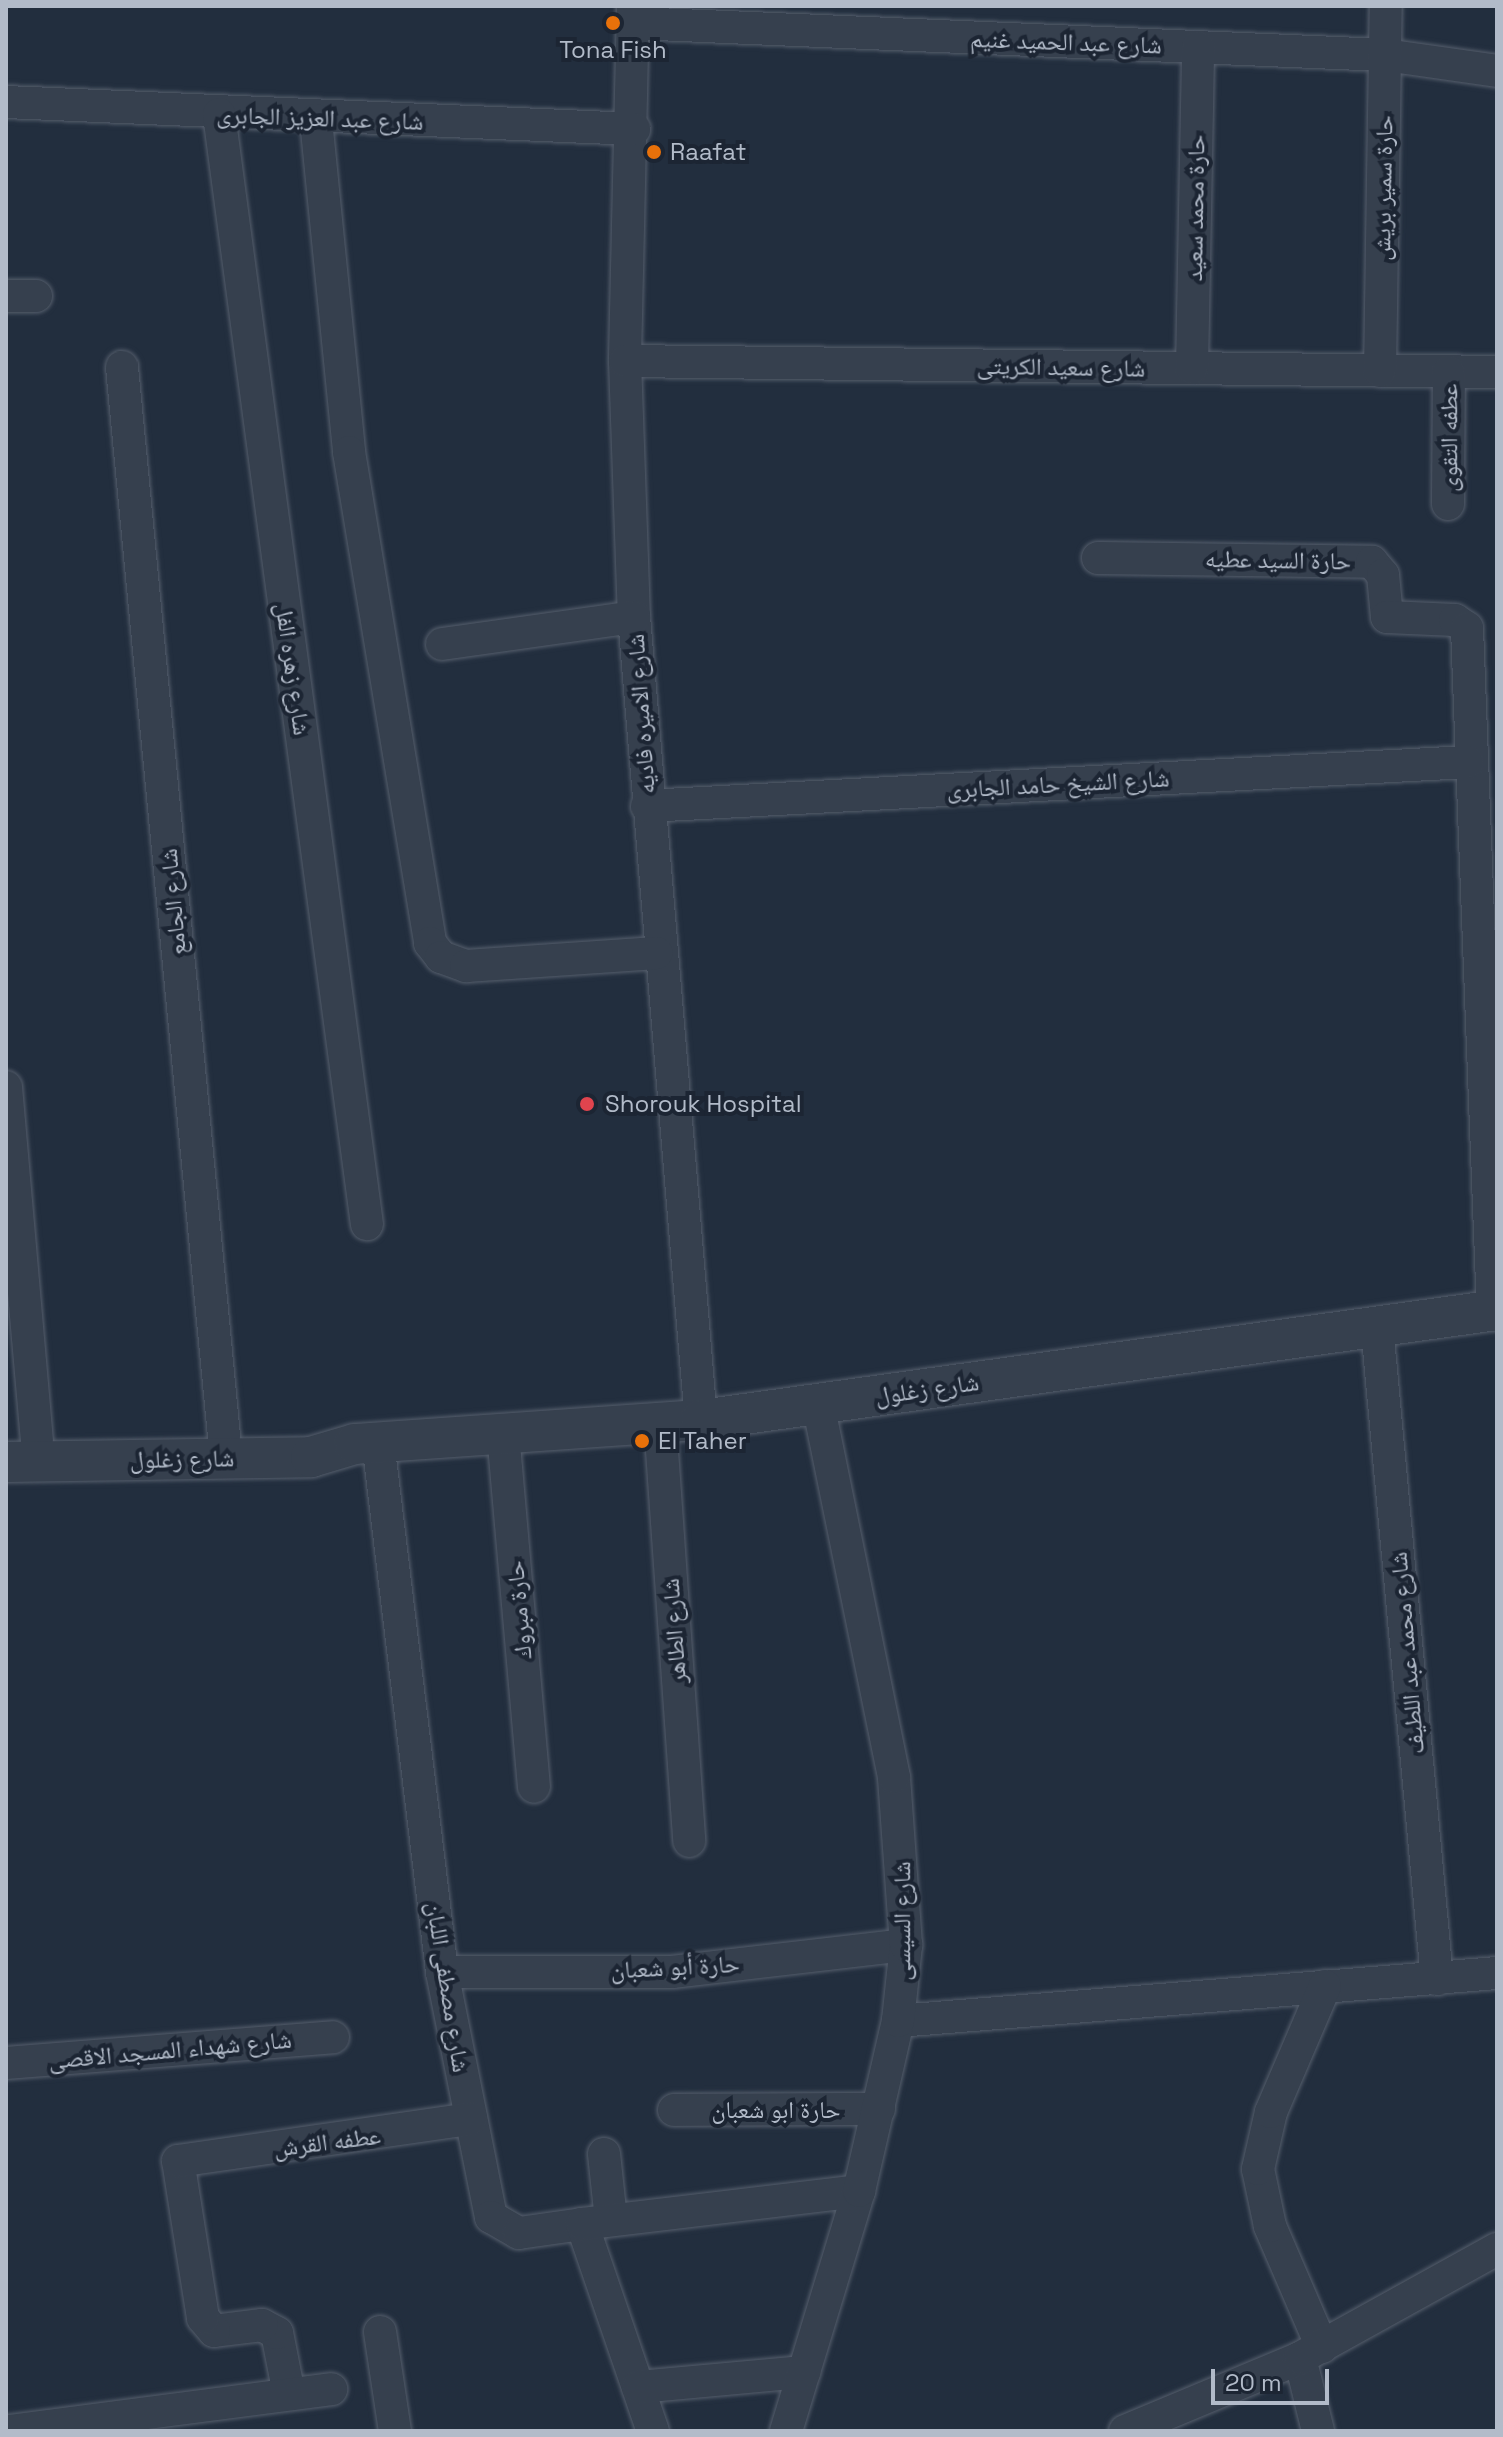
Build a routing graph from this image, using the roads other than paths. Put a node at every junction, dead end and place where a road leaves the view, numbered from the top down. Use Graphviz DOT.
graph roads {
  1 [pos="1386,6"];
  2 [pos="633,14"];
  3 [pos="910,21"];
  4 [pos="1198,47"];
  5 [pos="1385,55"];
  6 [pos="1497,71"];
  7 [pos="6,102"];
  8 [pos="219,114"];
  9 [pos="316,120"];
  10 [pos="634,129"];
  11 [pos="625,361"];
  12 [pos="122,367"];
  13 [pos="1192,368"];
  14 [pos="1380,371"];
  15 [pos="1449,372"];
  16 [pos="1497,372"];
  17 [pos="1448,504"];
  18 [pos="1098,558"];
  19 [pos="634,617"];
  20 [pos="442,644"];
  21 [pos="1468,762"];
  22 [pos="647,806"];
  23 [pos="657,953"];
  24 [pos="6,1087"];
  25 [pos="367,1224"];
  26 [pos="1495,1310"];
  27 [pos="1377,1327"];
  28 [pos="818,1404"];
  29 [pos="701,1420"];
  30 [pos="660,1422"];
  31 [pos="503,1433"];
  32 [pos="224,1437"];
  33 [pos="366,1443"];
  34 [pos="16,1447"];
  35 [pos="534,1787"];
  36 [pos="689,1841"];
  37 [pos="906,1945"];
  38 [pos="442,1972"];
  39 [pos="1497,1973"];
  40 [pos="1437,1979"];
  41 [pos="1325,1986"];
  42 [pos="898,2021"];
  43 [pos="333,2037"];
  44 [pos="6,2063"];
  45 [pos="879,2109"];
  46 [pos="674,2110"];
  47 [pos="471,2119"];
  48 [pos="604,2154"];
  49 [pos="859,2191"];
  50 [pos="596,2222"];
  51 [pos="1497,2249"];
  52 [pos="380,2332"];
  53 [pos="1311,2353"];
  54 [pos="804,2372"];
  55 [pos="638,2387"];
  56 [pos="331,2389"];
  57 [pos="289,2394"];
  58 [pos="6,2415"];
  59 [pos="9,2431"];
  60 [pos="395,2431"];
  61 [pos="653,2431"];
  62 [pos="786,2431"];
  63 [pos="1125,2431"];
  64 [pos="1318,2431"];
  1 -- 5 [label="street, حارة سمير بريش"];
  2 -- 3 [label="street, شارع عبد الحميد غنيم"];
  2 -- 10 [label="street, شارع الاميره فاديه"];
  3 -- 4 [label="street, شارع عبد الحميد غنيم"];
  4 -- 5 [label="street, شارع عبد الحميد غنيم"];
  4 -- 13 [label="street, حارة محمد سعيد"];
  5 -- 6 [label="street, شارع عبد الحميد غنيم"];
  5 -- 14 [label="street, حارة سمير بريش"];
  7 -- 8 [label="street, شارع عبد العزيز الجابرى"];
  8 -- 9 [label="street, شارع عبد العزيز الجابرى"];
  8 -- 25 [label="street, شارع زهره الفل"];
  9 -- 10 [label="street, شارع عبد العزيز الجابرى"];
  9 -- 23 [label="street"];
  10 -- 11 [label="street, شارع الاميره فاديه"];
  11 -- 13 [label="street, شارع سعيد الكريتى"];
  11 -- 19 [label="street, شارع الاميره فاديه"];
  12 -- 32 [label="street, شارع الجامع"];
  13 -- 14 [label="street, شارع سعيد الكريتى"];
  14 -- 15 [label="street, شارع سعيد الكريتى"];
  15 -- 16 [label="street, شارع سعيد الكريتى"];
  15 -- 17 [label="street, عطفه التقوى"];
  18 -- 21 [label="street, حارة السيد عطيه"];
  19 -- 20 [label="street"];
  19 -- 22 [label="street, شارع الاميره فاديه"];
  21 -- 22 [label="street, شارع الشيخ حامد الجابرى"];
  21 -- 26 [label="street"];
  22 -- 23 [label="street, شارع الاميره فاديه"];
  23 -- 29 [label="street, شارع الاميره فاديه"];
  24 -- 34 [label="street"];
  26 -- 27 [label="street, شارع زغلول"];
  27 -- 28 [label="street, شارع زغلول"];
  27 -- 40 [label="street, شارع محمد عبد اللطيف"];
  28 -- 29 [label="street, شارع زغلول"];
  28 -- 37 [label="street, شارع السيسى"];
  29 -- 30 [label="street, شارع زغلول"];
  30 -- 31 [label="street, شارع زغلول"];
  30 -- 36 [label="street, شارع الطاهر"];
  31 -- 33 [label="street, شارع زغلول"];
  31 -- 35 [label="street, حارة مبروك"];
  32 -- 33 [label="street, شارع زغلول"];
  32 -- 34 [label="street, شارع زغلول"];
  33 -- 34 [label="street, شارع زغلول"];
  33 -- 38 [label="street, شارع مصطفى اللبان"];
  37 -- 38 [label="street, حارة أبو شعبان"];
  37 -- 42 [label="street, شارع السيسى"];
  38 -- 47 [label="street, شارع مصطفى اللبان"];
  39 -- 40 [label="street"];
  40 -- 41 [label="street"];
  41 -- 42 [label="street"];
  41 -- 53 [label="street"];
  42 -- 45 [label="street, شارع السيسى"];
  43 -- 44 [label="street, شارع شهداء المسجد الاقصى"];
  45 -- 46 [label="street, حارة ابو شعبان"];
  45 -- 49 [label="street, شارع السيسى"];
  47 -- 50 [label="street, شارع مصطفى اللبان"];
  47 -- 57 [label="street, عطفه القرش"];
  48 -- 50 [label="street"];
  49 -- 50 [label="street"];
  49 -- 54 [label="street, شارع السيسى"];
  50 -- 55 [label="street"];
  51 -- 53 [label="street"];
  52 -- 60 [label="street"];
  53 -- 63 [label="street"];
  53 -- 64 [label="street"];
  54 -- 55 [label="street"];
  54 -- 62 [label="street, شارع السيسى"];
  55 -- 61 [label="street"];
  56 -- 57 [label="street"];
  57 -- 59 [label="street"];
  58 -- 59 [label="street"];
}
